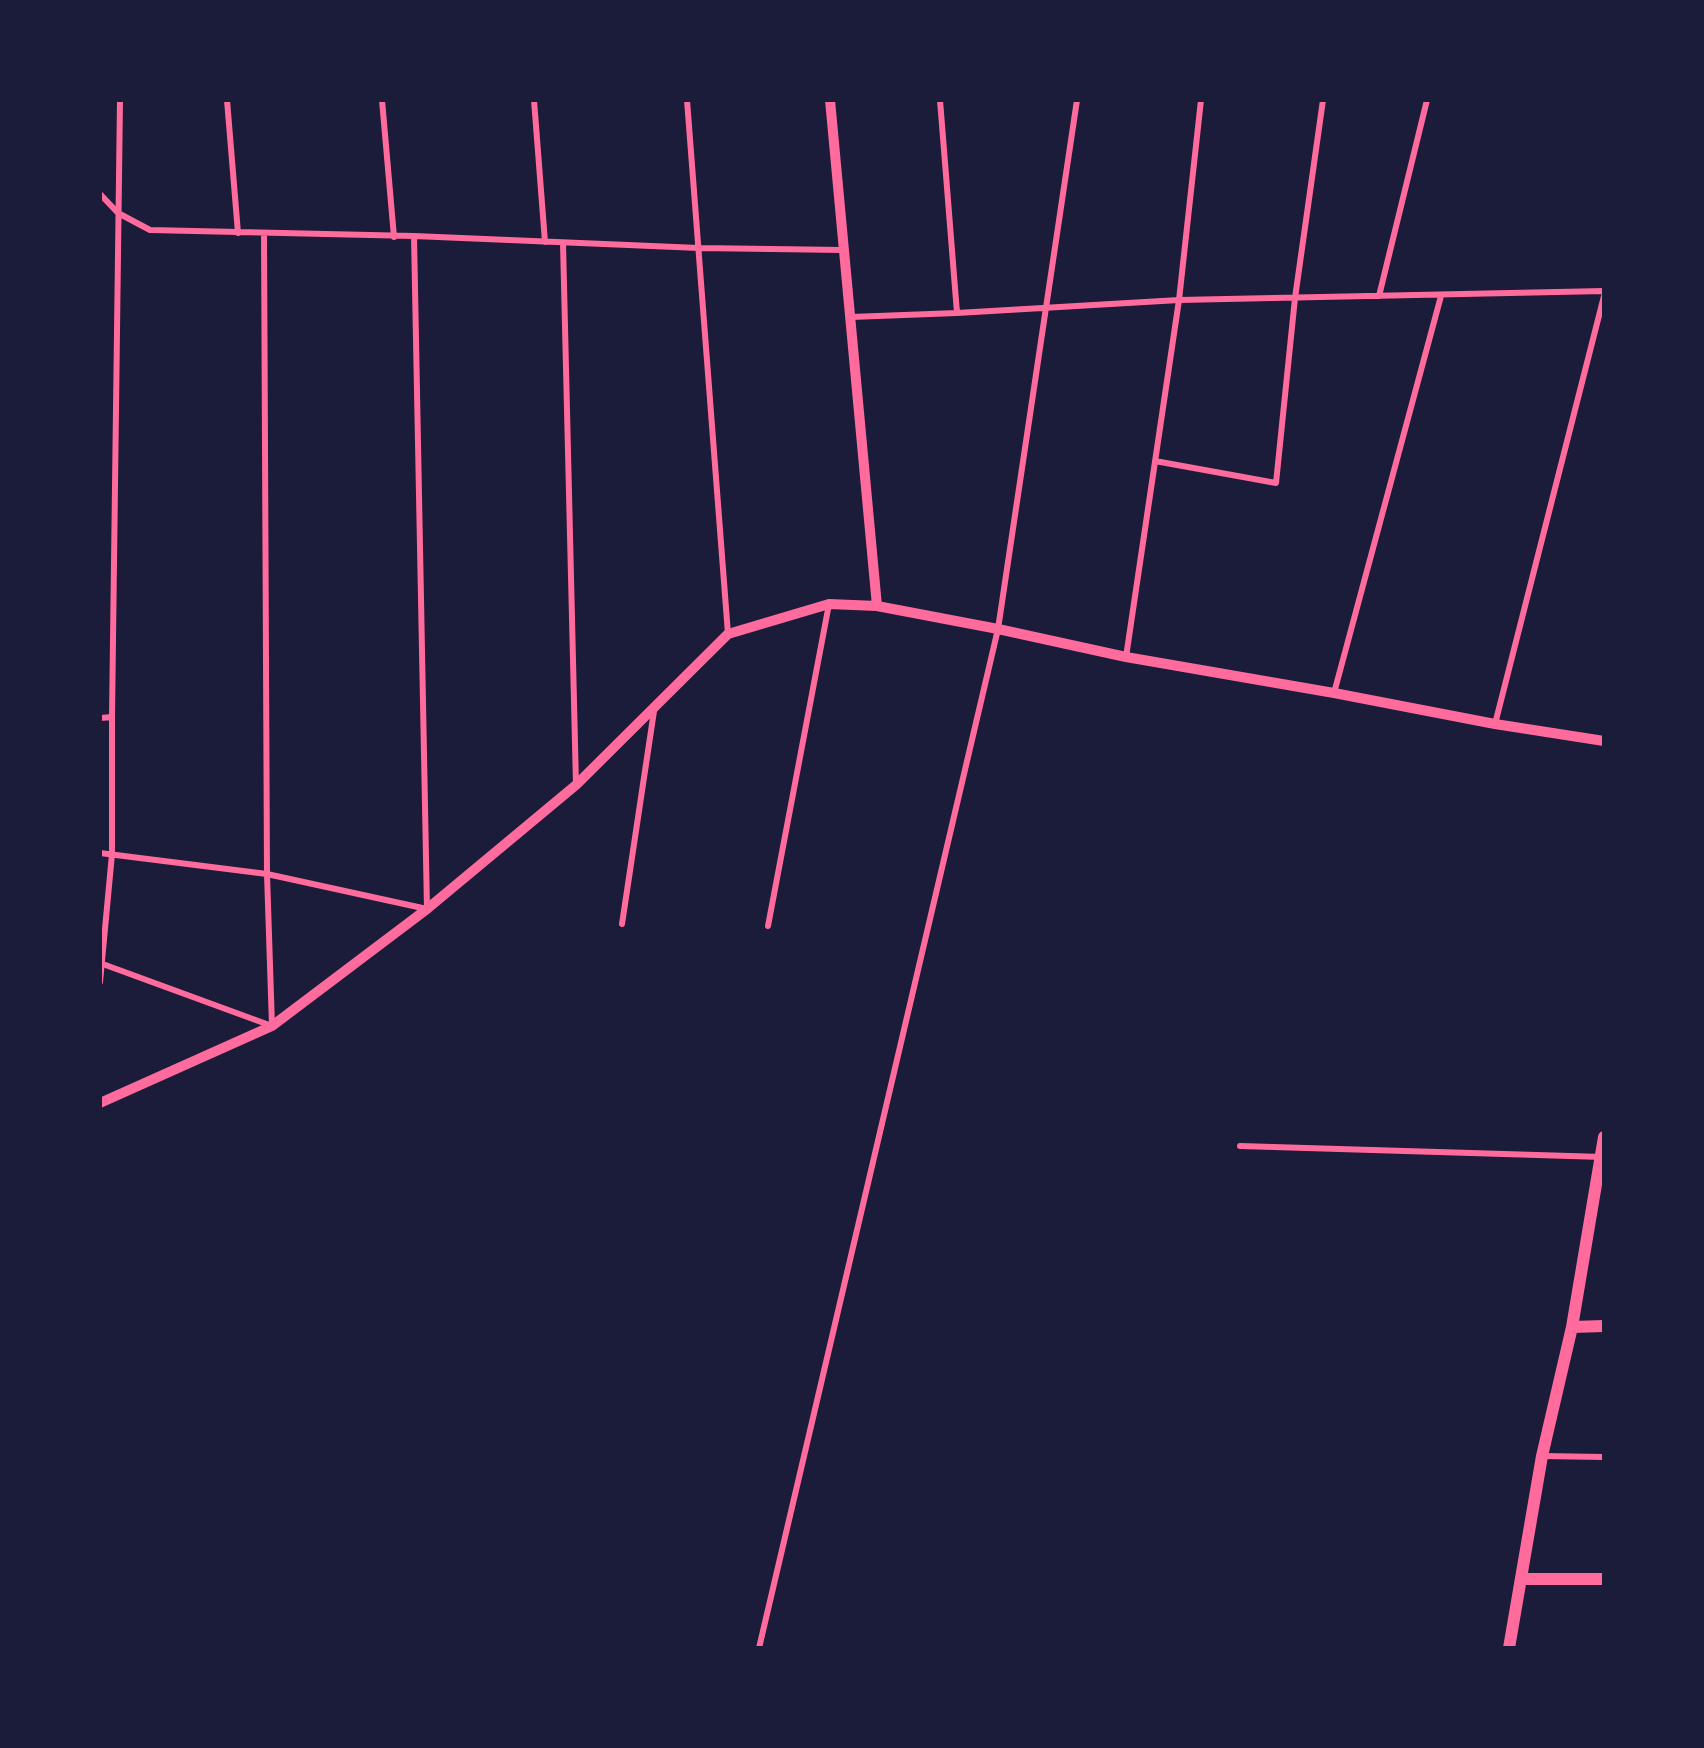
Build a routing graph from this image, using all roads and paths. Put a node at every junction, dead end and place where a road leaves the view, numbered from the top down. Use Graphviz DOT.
graph roads {
  1 [pos="120,100"];
  2 [pos="227,100"];
  3 [pos="382,100"];
  4 [pos="534,100"];
  5 [pos="687,100"];
  6 [pos="830,100"];
  7 [pos="940,100"];
  8 [pos="1077,100"];
  9 [pos="1202,100"];
  10 [pos="1323,100"];
  11 [pos="1427,100"];
  12 [pos="100,194"];
  13 [pos="118,213"];
  14 [pos="238,233"];
  15 [pos="264,233"];
  16 [pos="414,236"];
  17 [pos="394,237"];
  18 [pos="545,242"];
  19 [pos="563,243"];
  20 [pos="699,248"];
  21 [pos="843,250"];
  22 [pos="1604,291"];
  23 [pos="1378,296"];
  24 [pos="1441,296"];
  25 [pos="1604,296"];
  26 [pos="1295,298"];
  27 [pos="1179,300"];
  28 [pos="1046,307"];
  29 [pos="957,313"];
  30 [pos="851,317"];
  31 [pos="1155,461"];
  32 [pos="829,604"];
  33 [pos="877,606"];
  34 [pos="998,628"];
  35 [pos="728,634"];
  36 [pos="1126,657"];
  37 [pos="1334,693"];
  38 [pos="654,707"];
  39 [pos="112,717"];
  40 [pos="100,718"];
  41 [pos="1495,724"];
  42 [pos="1604,741"];
  43 [pos="576,785"];
  44 [pos="100,853"];
  45 [pos="112,854"];
  46 [pos="267,874"];
  47 [pos="427,909"];
  48 [pos="622,924"];
  49 [pos="768,926"];
  50 [pos="102,963"];
  51 [pos="100,982"];
  52 [pos="272,1026"];
  53 [pos="100,1103"];
  54 [pos="1604,1137"];
  55 [pos="1240,1146"];
  56 [pos="1602,1157"];
  57 [pos="1604,1326"];
  58 [pos="1572,1327"];
  59 [pos="1542,1456"];
  60 [pos="1604,1457"];
  61 [pos="1522,1579"];
  62 [pos="1604,1579"];
  63 [pos="759,1647"];
  64 [pos="1509,1647"];
  1 -- 13 [label="street"];
  2 -- 14 [label="street"];
  3 -- 17 [label="street"];
  4 -- 18 [label="street"];
  5 -- 20 [label="street"];
  6 -- 21 [label="street"];
  7 -- 29 [label="street"];
  8 -- 28 [label="street"];
  9 -- 27 [label="street"];
  10 -- 26 [label="street"];
  11 -- 23 [label="street"];
  12 -- 13 [label="street"];
  13 -- 14 [label="street"];
  13 -- 39 [label="street"];
  14 -- 15 [label="street"];
  15 -- 17 [label="street"];
  15 -- 46 [label="street"];
  16 -- 17 [label="street"];
  16 -- 18 [label="street"];
  16 -- 47 [label="street"];
  18 -- 19 [label="street"];
  19 -- 20 [label="street"];
  19 -- 43 [label="street"];
  20 -- 21 [label="street"];
  20 -- 35 [label="street"];
  21 -- 30 [label="street"];
  22 -- 24 [label="street"];
  23 -- 24 [label="street"];
  23 -- 26 [label="street"];
  24 -- 37 [label="street"];
  25 -- 41 [label="street"];
  26 -- 27 [label="street"];
  26 -- 31 [label="street"];
  27 -- 28 [label="street"];
  27 -- 31 [label="street"];
  28 -- 29 [label="street"];
  28 -- 34 [label="street"];
  29 -- 30 [label="street"];
  30 -- 33 [label="street"];
  31 -- 36 [label="street"];
  32 -- 33 [label="street"];
  32 -- 35 [label="street"];
  32 -- 49 [label="street"];
  33 -- 34 [label="street"];
  34 -- 36 [label="street"];
  34 -- 63 [label="street"];
  35 -- 38 [label="street"];
  36 -- 37 [label="street"];
  37 -- 41 [label="street"];
  38 -- 43 [label="street"];
  38 -- 48 [label="street"];
  39 -- 40 [label="street"];
  39 -- 45 [label="street"];
  41 -- 42 [label="street"];
  43 -- 47 [label="street"];
  44 -- 45 [label="street"];
  45 -- 46 [label="street"];
  45 -- 50 [label="street"];
  46 -- 47 [label="street"];
  46 -- 52 [label="street"];
  47 -- 52 [label="street"];
  50 -- 51 [label="street"];
  50 -- 52 [label="street"];
  52 -- 53 [label="street"];
  54 -- 56 [label="main road"];
  55 -- 56 [label="street"];
  56 -- 58 [label="main road"];
  57 -- 58 [label="main road"];
  58 -- 59 [label="main road"];
  59 -- 60 [label="street"];
  59 -- 61 [label="main road"];
  61 -- 62 [label="main road"];
  61 -- 64 [label="main road"];
}
